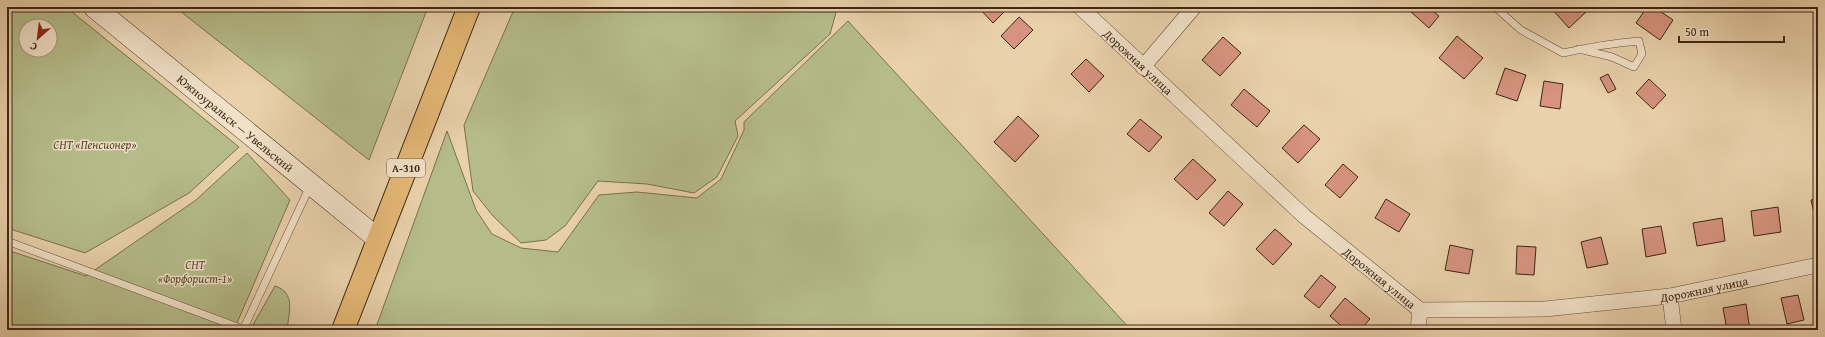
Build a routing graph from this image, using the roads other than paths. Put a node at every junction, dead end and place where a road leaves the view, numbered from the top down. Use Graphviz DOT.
graph roads {
  1 [pos="94,7"];
  2 [pos="469,7"];
  3 [pos="1080,7"];
  4 [pos="1194,7"];
  5 [pos="1496,7"];
  6 [pos="1580,50"];
  7 [pos="1143,67"];
  8 [pos="310,184"];
  9 [pos="378,239"];
  10 [pos="7,241"];
  11 [pos="1818,265"];
  12 [pos="1670,296"];
  13 [pos="1420,310"];
  14 [pos="243,330"];
  15 [pos="343,330"];
  16 [pos="1418,330"];
  17 [pos="1674,330"];
  1 -- 8 [label="street, Южноуральск — Увельский"];
  2 -- 9 [label="highway, А-310"];
  3 -- 7 [label="street, Дорожная улица"];
  4 -- 7 [label="street"];
  5 -- 6 [label="lane"];
  6 -- 6 [label="lane"];
  7 -- 13 [label="street, Дорожная улица"];
  8 -- 9 [label="street, Южноуральск — Увельский"];
  8 -- 14 [label="lane"];
  9 -- 15 [label="highway, А-310"];
  10 -- 14 [label="lane"];
  11 -- 12 [label="street, Дорожная улица"];
  12 -- 13 [label="street, Дорожная улица"];
  12 -- 17 [label="street"];
  13 -- 16 [label="street"];
}
